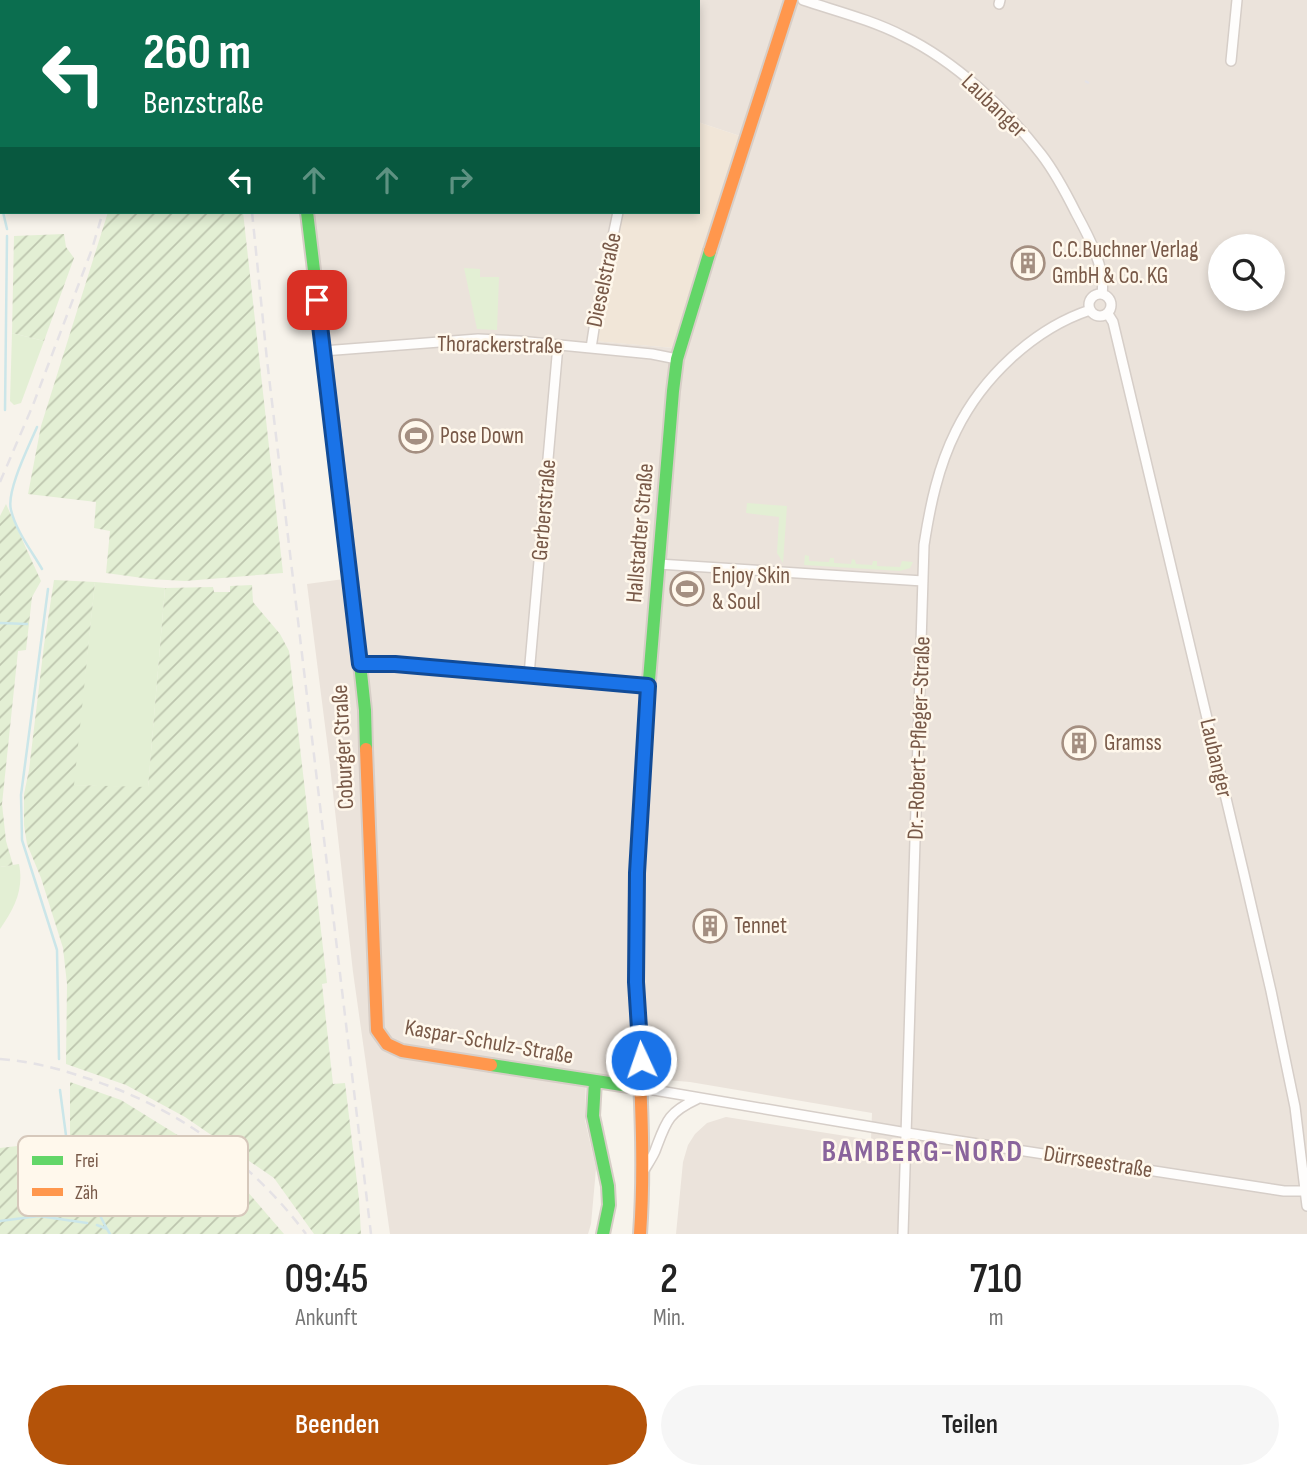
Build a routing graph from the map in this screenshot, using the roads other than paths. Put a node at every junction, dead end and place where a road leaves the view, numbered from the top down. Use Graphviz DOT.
graph roads {
  1 [pos="791,0"];
  2 [pos="803,0"];
  3 [pos="1237,0"];
  4 [pos="1231,61"];
  5 [pos="307,214"];
  6 [pos="618,214"];
  7 [pos="1102,294"];
  8 [pos="1090,310"];
  9 [pos="1108,314"];
  10 [pos="558,345"];
  11 [pos="591,348"];
  12 [pos="323,351"];
  13 [pos="677,359"];
  14 [pos="658,564"];
  15 [pos="923,581"];
  16 [pos="360,664"];
  17 [pos="529,676"];
  18 [pos="648,686"];
  19 [pos="377,1030"];
  20 [pos="595,1081"];
  21 [pos="642,1088"];
  22 [pos="699,1098"];
  23 [pos="906,1133"];
  24 [pos="643,1172"];
  25 [pos="1306,1191"];
  26 [pos="1307,1206"];
  27 [pos="603,1234"];
  28 [pos="640,1234"];
  29 [pos="903,1234"];
  1 -- 13 [label="main road, Hallstadter Straße"];
  2 -- 7 [label="street, Laubanger"];
  3 -- 4 [label="street"];
  5 -- 12 [label="main road, Coburger Straße"];
  6 -- 11 [label="street, Dieselstraße"];
  7 -- 8 [label="street"];
  7 -- 9 [label="street, Laubanger"];
  8 -- 9 [label="street"];
  8 -- 15 [label="street, Dr.-Robert-Pfleger-Straße"];
  9 -- 25 [label="street, Laubanger"];
  10 -- 11 [label="street, Thorackerstraße"];
  10 -- 12 [label="street, Thorackerstraße"];
  10 -- 17 [label="street, Gerberstraße"];
  11 -- 13 [label="street, Thorackerstraße"];
  12 -- 16 [label="main road, Coburger Straße"];
  13 -- 14 [label="main road, Hallstadter Straße"];
  14 -- 15 [label="street"];
  14 -- 18 [label="main road, Hallstadter Straße"];
  15 -- 23 [label="street, Dr.-Robert-Pfleger-Straße"];
  16 -- 17 [label="street"];
  16 -- 19 [label="main road, Coburger Straße"];
  17 -- 18 [label="street"];
  18 -- 21 [label="main road, Hallstadter Straße"];
  19 -- 20 [label="main road, Kaspar-Schulz-Straße"];
  20 -- 21 [label="main road, Kaspar-Schulz-Straße"];
  20 -- 27 [label="main road"];
  21 -- 22 [label="street, Dürrseestraße"];
  21 -- 24 [label="main road, Hallstadter Straße"];
  22 -- 23 [label="street, Dürrseestraße"];
  22 -- 24 [label="street"];
  23 -- 25 [label="street, Dürrseestraße"];
  23 -- 29 [label="street, Dr.-Robert-Pfleger-Straße"];
  24 -- 28 [label="main road, Hallstadter Straße"];
  25 -- 26 [label="street, Laubanger"];
}
